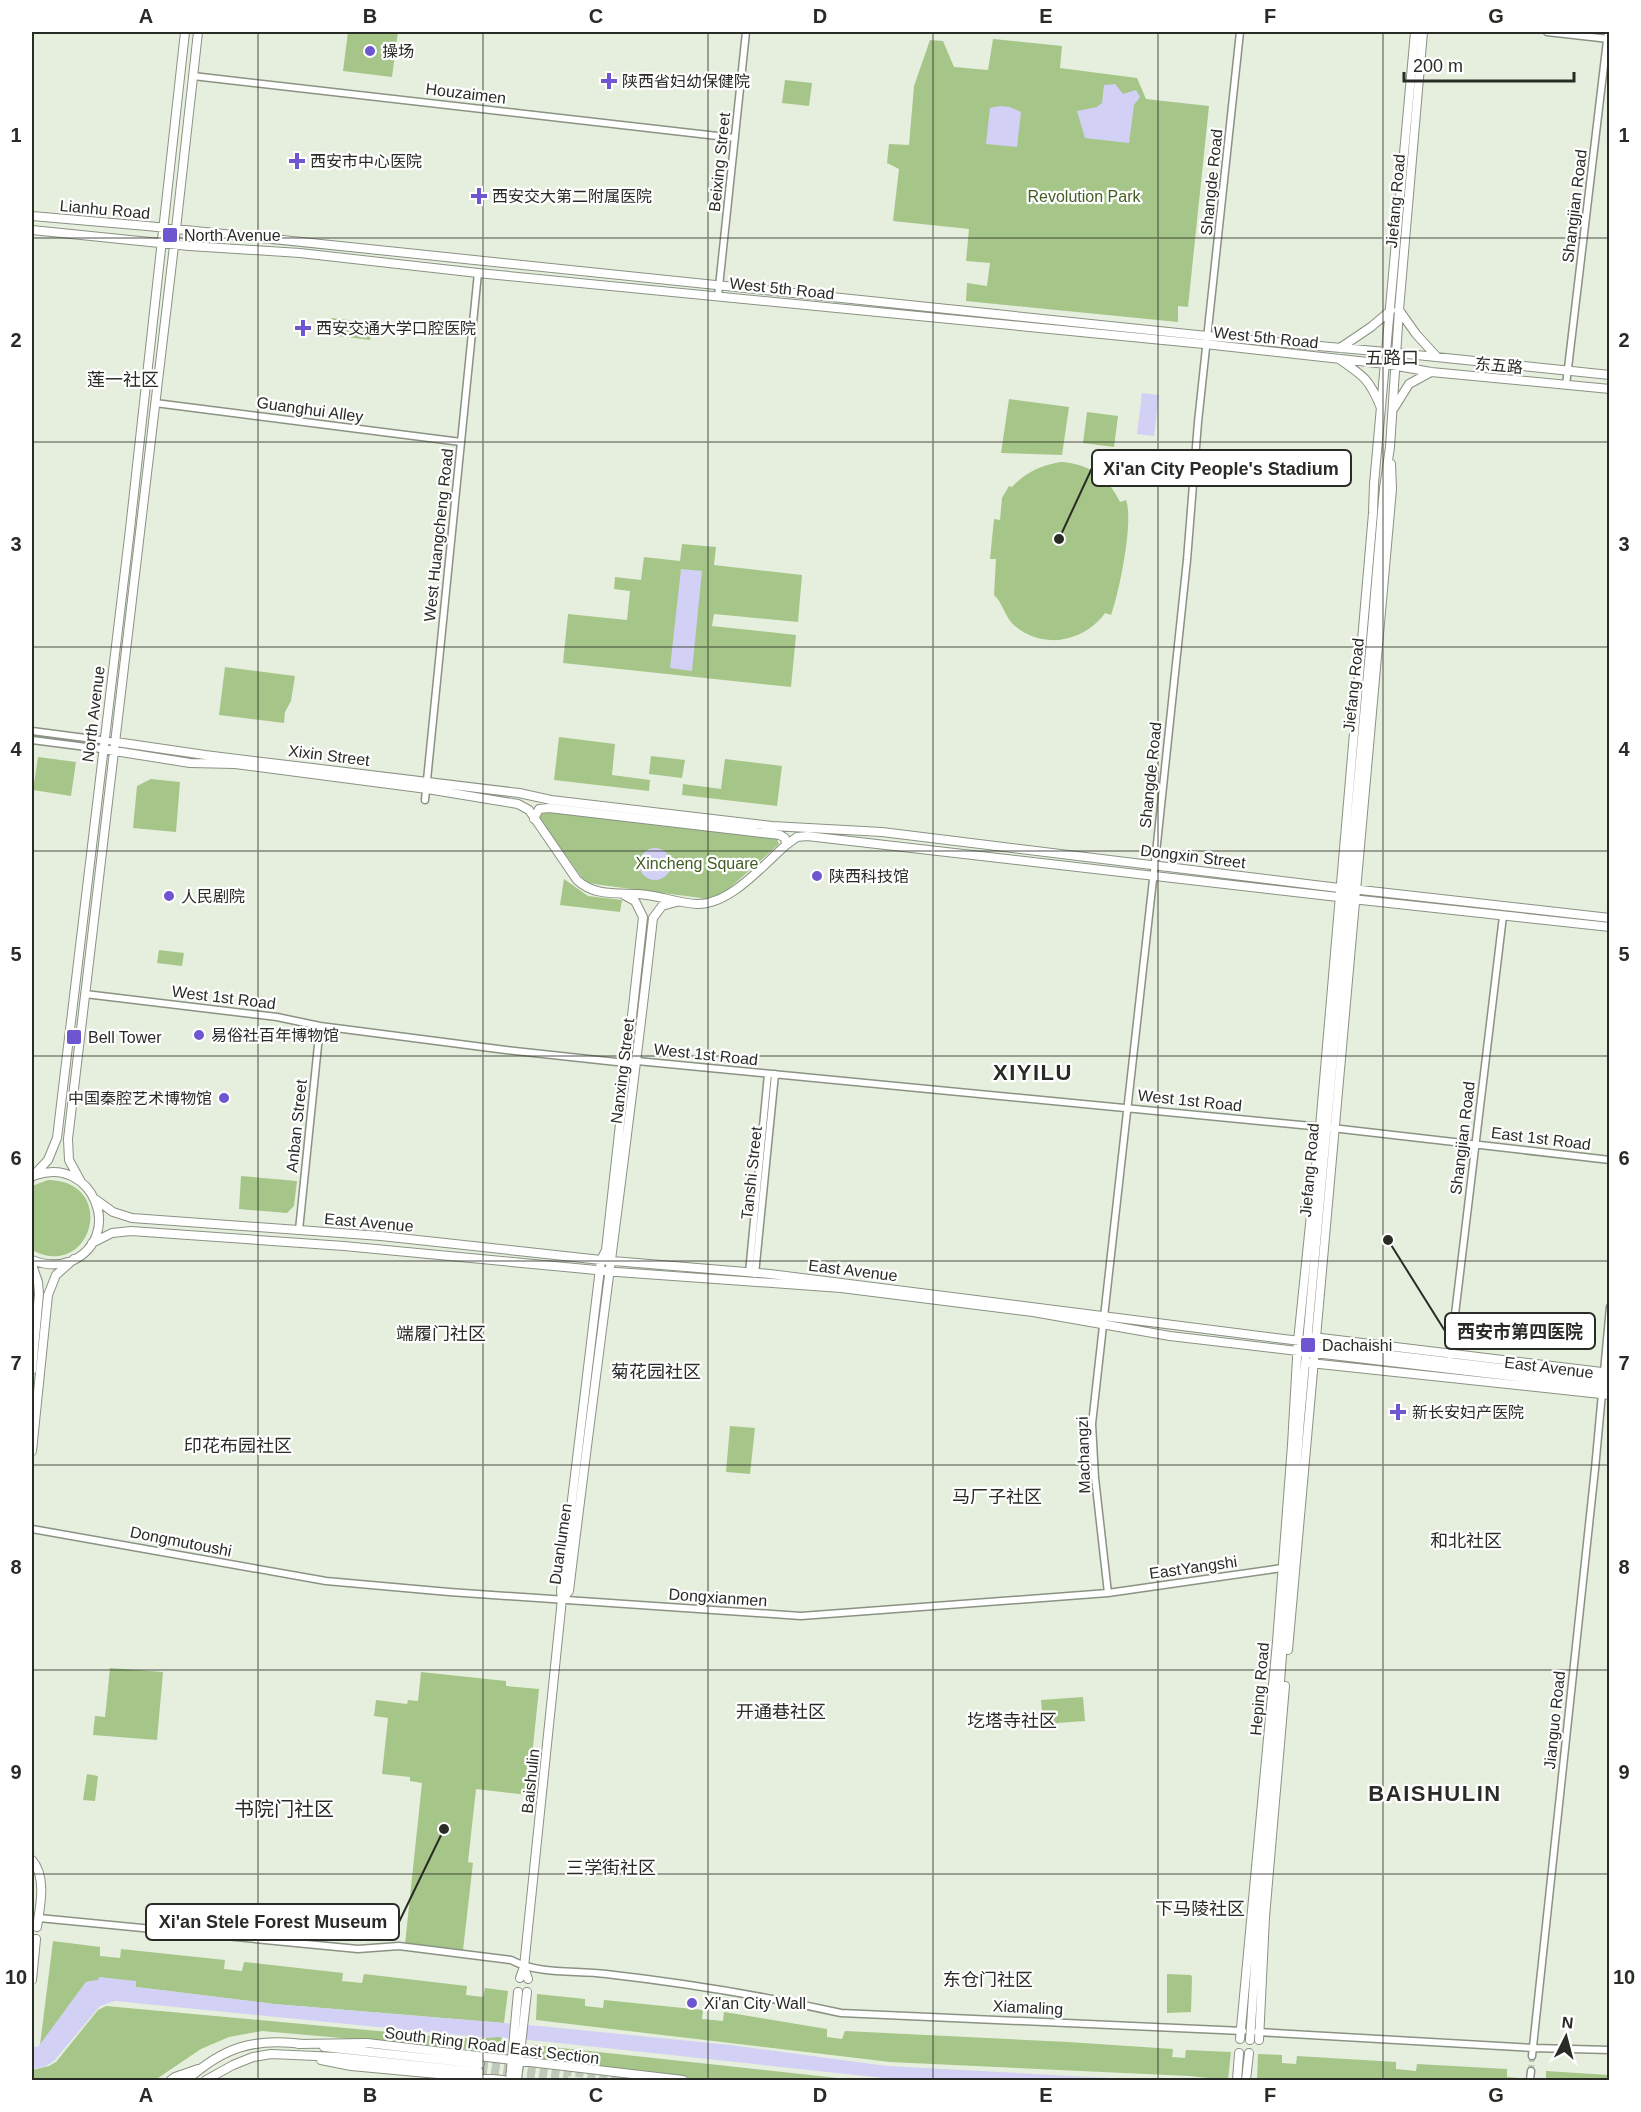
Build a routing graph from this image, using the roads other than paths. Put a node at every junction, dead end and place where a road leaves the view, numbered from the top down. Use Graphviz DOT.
graph roads {
  1 [pos="185,32"];
  2 [pos="198,32"];
  3 [pos="746,32"];
  4 [pos="1240,32"];
  5 [pos="1415,32"];
  6 [pos="1423,32"];
  7 [pos="1546,32"];
  8 [pos="1608,32"];
  9 [pos="1608,39"];
  10 [pos="193,76"];
  11 [pos="735,138"];
  12 [pos="32,216"];
  13 [pos="164,228"];
  14 [pos="176,229"];
  15 [pos="32,230"];
  16 [pos="162,243"];
  17 [pos="175,244"];
  18 [pos="478,273"];
  19 [pos="719,286"];
  20 [pos="718,296"];
  21 [pos="1395,310"];
  22 [pos="1207,340"];
  23 [pos="1340,348"];
  24 [pos="1387,353"];
  25 [pos="1397,353"];
  26 [pos="1437,357"];
  27 [pos="1338,358"];
  28 [pos="1386,364"];
  29 [pos="1396,366"];
  30 [pos="1568,370"];
  31 [pos="1431,372"];
  32 [pos="1610,375"];
  33 [pos="1566,385"];
  34 [pos="1610,389"];
  35 [pos="155,404"];
  36 [pos="1393,409"];
  37 [pos="1381,410"];
  38 [pos="460,442"];
  39 [pos="1390,447"];
  40 [pos="1389,525"];
  41 [pos="1380,534"];
  42 [pos="32,731"];
  43 [pos="32,740"];
  44 [pos="104,740"];
  45 [pos="116,742"];
  46 [pos="102,749"];
  47 [pos="114,751"];
  48 [pos="427,785"];
  49 [pos="425,800"];
  50 [pos="550,804"];
  51 [pos="534,819"];
  52 [pos="772,830"];
  53 [pos="786,845"];
  54 [pos="1155,864"];
  55 [pos="1153,876"];
  56 [pos="1348,888"];
  57 [pos="623,895"];
  58 [pos="1347,898"];
  59 [pos="680,902"];
  60 [pos="1503,916"];
  61 [pos="1610,918"];
  62 [pos="1610,927"];
  63 [pos="86,994"];
  64 [pos="320,1026"];
  65 [pos="637,1060"];
  66 [pos="626,1063"];
  67 [pos="772,1074"];
  68 [pos="1128,1107"];
  69 [pos="1327,1127"];
  70 [pos="1475,1143"];
  71 [pos="1610,1160"];
  72 [pos="32,1177"];
  73 [pos="81,1182"];
  74 [pos="95,1199"];
  75 [pos="299,1230"];
  76 [pos="92,1243"];
  77 [pos="74,1259"];
  78 [pos="32,1260"];
  79 [pos="601,1260"];
  80 [pos="611,1260"];
  81 [pos="32,1265"];
  82 [pos="600,1270"];
  83 [pos="610,1271"];
  84 [pos="752,1274"];
  85 [pos="1610,1307"];
  86 [pos="1104,1320"];
  87 [pos="1298,1338"];
  88 [pos="1312,1345"];
  89 [pos="1297,1352"];
  90 [pos="1450,1358"];
  91 [pos="1296,1362"];
  92 [pos="1310,1363"];
  93 [pos="32,1370"];
  94 [pos="1605,1382"];
  95 [pos="1610,1395"];
  96 [pos="32,1451"];
  97 [pos="32,1529"];
  98 [pos="1282,1568"];
  99 [pos="326,1581"];
  100 [pos="1108,1593"];
  101 [pos="562,1599"];
  102 [pos="32,1860"];
  103 [pos="39,1918"];
  104 [pos="37,1928"];
  105 [pos="36,1939"];
  106 [pos="524,1967"];
  107 [pos="524,1979"];
  108 [pos="32,1980"];
  109 [pos="1241,2035"];
  110 [pos="1255,2036"];
  111 [pos="298,2044"];
  112 [pos="1533,2048"];
  113 [pos="517,2049"];
  114 [pos="1610,2050"];
  115 [pos="1239,2053"];
  116 [pos="1249,2053"];
  117 [pos="294,2055"];
  118 [pos="1532,2056"];
  119 [pos="511,2059"];
  120 [pos="520,2060"];
  121 [pos="202,2067"];
  122 [pos="1531,2071"];
  123 [pos="1241,2078"];
  124 [pos="171,2080"];
  125 [pos="187,2080"];
  126 [pos="206,2080"];
  127 [pos="503,2080"];
  128 [pos="510,2080"];
  129 [pos="517,2080"];
  130 [pos="683,2080"];
  131 [pos="1530,2080"];
  1 -- 13 [label="main road, North Avenue"];
  2 -- 10 [label="main road, North Avenue"];
  3 -- 11 [label="street, Beixing Street"];
  4 -- 22 [label="street, Shangde Road"];
  5 -- 21 [label="main road, Jiefang Road"];
  6 -- 21 [label="main road, Jiefang Road"];
  7 -- 9 [label="street"];
  8 -- 9 [label="street, Shangjian Road"];
  9 -- 30 [label="street, Shangjian Road"];
  10 -- 11 [label="street, Houzaimen"];
  10 -- 14 [label="main road, North Avenue"];
  11 -- 19 [label="street, Beixing Street"];
  12 -- 13 [label="main road, Lianhu Road"];
  13 -- 14 [label="main road, Lianhu Road"];
  13 -- 16 [label="main road, North Avenue"];
  14 -- 17 [label="main road, North Avenue"];
  14 -- 19 [label="main road, West 5th Road"];
  15 -- 16 [label="main road, Lianhu Road"];
  16 -- 17 [label="main road, Lianhu Road"];
  16 -- 44 [label="main road, North Avenue"];
  17 -- 18 [label="main road, West 5th Road"];
  17 -- 35 [label="main road, North Avenue"];
  18 -- 20 [label="main road, West 5th Road"];
  18 -- 38 [label="street, West Huangcheng Road"];
  19 -- 20 [label="street, Beixing Street"];
  19 -- 22 [label="main road, West 5th Road"];
  20 -- 22 [label="main road, West 5th Road"];
  21 -- 23 [label="main road"];
  21 -- 24 [label="main road, Jiefang Road"];
  21 -- 25 [label="main road, Jiefang Road"];
  21 -- 26 [label="main road"];
  22 -- 23 [label="main road, West 5th Road"];
  22 -- 27 [label="main road, West 5th Road"];
  22 -- 54 [label="street, Shangde Road"];
  23 -- 24 [label="main road, West 5th Road"];
  24 -- 25 [label="main road, West 5th Road"];
  24 -- 28 [label="main road, Jiefang Road"];
  25 -- 26 [label="main road, West 5th Road"];
  25 -- 29 [label="main road, Jiefang Road"];
  26 -- 30 [label="main road, West 5th Road"];
  27 -- 28 [label="main road, West 5th Road"];
  27 -- 37 [label="main road"];
  28 -- 29 [label="main road, 东五路"];
  28 -- 37 [label="main road, Jiefang Road"];
  29 -- 31 [label="main road, 东五路"];
  29 -- 36 [label="main road, Jiefang Road"];
  30 -- 32 [label="main road, West 5th Road"];
  30 -- 33 [label="street, Shangjian Road"];
  31 -- 33 [label="main road, 东五路"];
  31 -- 36 [label="main road"];
  33 -- 34 [label="main road, 东五路"];
  35 -- 38 [label="street, Guanghui Alley"];
  35 -- 45 [label="main road, North Avenue"];
  36 -- 39 [label="main road, Jiefang Road"];
  37 -- 56 [label="main road, Jiefang Road"];
  38 -- 48 [label="street, West Huangcheng Road"];
  39 -- 40 [label="main road"];
  39 -- 41 [label="main road, Jiefang Road"];
  40 -- 41 [label="main road"];
  40 -- 56 [label="main road"];
  41 -- 56 [label="main road, Jiefang Road"];
  42 -- 44 [label="street, Xixin Street"];
  43 -- 46 [label="street"];
  44 -- 45 [label="street, Xixin Street"];
  44 -- 46 [label="main road, North Avenue"];
  45 -- 47 [label="main road, North Avenue"];
  45 -- 48 [label="main road, Xixin Street"];
  46 -- 47 [label="main road, Xixin Street"];
  46 -- 72 [label="main road, North Avenue"];
  47 -- 48 [label="main road, Xixin Street"];
  47 -- 63 [label="main road, North Avenue"];
  48 -- 49 [label="street, West Huangcheng Road"];
  48 -- 50 [label="main road, Xixin Street"];
  48 -- 51 [label="main road, Xixin Street"];
  50 -- 51 [label="main road"];
  50 -- 52 [label="main road, Xixin Street"];
  51 -- 57 [label="main road, Xixin Street"];
  52 -- 53 [label="main road"];
  52 -- 54 [label="main road, Dongxin Street"];
  53 -- 55 [label="main road, Dongxin Street"];
  53 -- 59 [label="main road, Xixin Street"];
  54 -- 55 [label="street, Shangde Road"];
  54 -- 56 [label="main road, Dongxin Street"];
  55 -- 58 [label="main road, Dongxin Street"];
  55 -- 68 [label="street, Shangde Road"];
  56 -- 58 [label="main road, Jiefang Road"];
  56 -- 58 [label="main road"];
  56 -- 61 [label="main road, Dongxin Street"];
  57 -- 59 [label="main road, Xixin Street"];
  57 -- 66 [label="main road, Nanxing Street"];
  58 -- 60 [label="main road, Dongxin Street"];
  58 -- 69 [label="main road, Jiefang Road"];
  58 -- 69 [label="main road"];
  59 -- 65 [label="main road, Nanxing Street"];
  60 -- 62 [label="main road, Dongxin Street"];
  60 -- 70 [label="street, Shangjian Road"];
  63 -- 64 [label="street, West 1st Road"];
  63 -- 73 [label="main road, North Avenue"];
  64 -- 66 [label="street, West 1st Road"];
  64 -- 75 [label="street, Anban Street"];
  65 -- 66 [label="street, West 1st Road"];
  65 -- 67 [label="street, West 1st Road"];
  65 -- 80 [label="main road, Nanxing Street"];
  66 -- 79 [label="main road, Nanxing Street"];
  67 -- 68 [label="street, West 1st Road"];
  67 -- 84 [label="street, Tanshi Street"];
  68 -- 69 [label="street, West 1st Road"];
  68 -- 86 [label="street, Shangde Road"];
  69 -- 70 [label="street, East 1st Road"];
  69 -- 87 [label="main road, Jiefang Road"];
  69 -- 88 [label="main road, Jiefang Road"];
  70 -- 71 [label="street, East 1st Road"];
  70 -- 90 [label="street, Shangjian Road"];
  72 -- 73 [label="main road"];
  73 -- 74 [label="main road, East Avenue"];
  74 -- 75 [label="main road, East Avenue"];
  74 -- 76 [label="main road"];
  75 -- 79 [label="main road, East Avenue"];
  76 -- 77 [label="main road"];
  76 -- 82 [label="main road, East Avenue"];
  77 -- 78 [label="main road"];
  77 -- 96 [label="main road"];
  79 -- 80 [label="main road, East Avenue"];
  79 -- 82 [label="main road, Duanlumen"];
  80 -- 83 [label="main road, Duanlumen"];
  80 -- 84 [label="main road, East Avenue"];
  81 -- 93 [label="main road"];
  82 -- 83 [label="main road, East Avenue"];
  82 -- 101 [label="main road, Duanlumen"];
  83 -- 86 [label="main road, East Avenue"];
  83 -- 101 [label="main road, Duanlumen"];
  84 -- 86 [label="main road, East Avenue"];
  85 -- 94 [label="street, Jianguo Road"];
  86 -- 87 [label="main road, East Avenue"];
  86 -- 89 [label="main road, East Avenue"];
  86 -- 100 [label="street, Machangzi"];
  87 -- 88 [label="main road, East Avenue"];
  87 -- 89 [label="main road, Heping Road"];
  88 -- 89 [label="main road, East Avenue"];
  88 -- 90 [label="main road, East Avenue"];
  88 -- 92 [label="main road, Heping Road"];
  88 -- 94 [label="main road, East Avenue"];
  89 -- 91 [label="main road, Heping Road"];
  90 -- 94 [label="main road, East Avenue"];
  91 -- 92 [label="main road"];
  91 -- 98 [label="main road, Heping Road"];
  92 -- 94 [label="main road"];
  92 -- 110 [label="main road, Heping Road"];
  94 -- 95 [label="main road"];
  94 -- 112 [label="street, Jianguo Road"];
  97 -- 99 [label="street, Dongmutoushi"];
  98 -- 100 [label="street, EastYangshi"];
  98 -- 109 [label="main road, Heping Road"];
  99 -- 101 [label="street, Dongxianmen"];
  100 -- 101 [label="street, Dongxianmen"];
  101 -- 106 [label="main road, Baishulin"];
  102 -- 103 [label="main road"];
  103 -- 104 [label="main road"];
  103 -- 106 [label="street, Xiamaling"];
  105 -- 108 [label="main road"];
  106 -- 107 [label="main road, Baishulin"];
  106 -- 109 [label="street, Xiamaling"];
  109 -- 110 [label="street, Xiamaling"];
  110 -- 112 [label="street, Xiamaling"];
  111 -- 117 [label="main road, South Ring Road East Section"];
  111 -- 119 [label="main road, South Ring Road East Section"];
  111 -- 121 [label="main road, South Ring Road East Section"];
  112 -- 114 [label="street, Xiamaling"];
  112 -- 118 [label="street, Jianguo Road"];
  113 -- 113 [label="main road"];
  113 -- 119 [label="main road"];
  113 -- 120 [label="main road"];
  115 -- 123 [label="main road"];
  116 -- 123 [label="main road"];
  117 -- 126 [label="main road, South Ring Road East Section"];
  117 -- 127 [label="main road, South Ring Road East Section"];
  119 -- 120 [label="main road, South Ring Road East Section"];
  119 -- 128 [label="main road"];
  120 -- 129 [label="main road"];
  120 -- 130 [label="main road, South Ring Road East Section"];
  121 -- 124 [label="main road"];
  121 -- 125 [label="main road, South Ring Road East Section"];
  122 -- 131 [label="street"];
}
